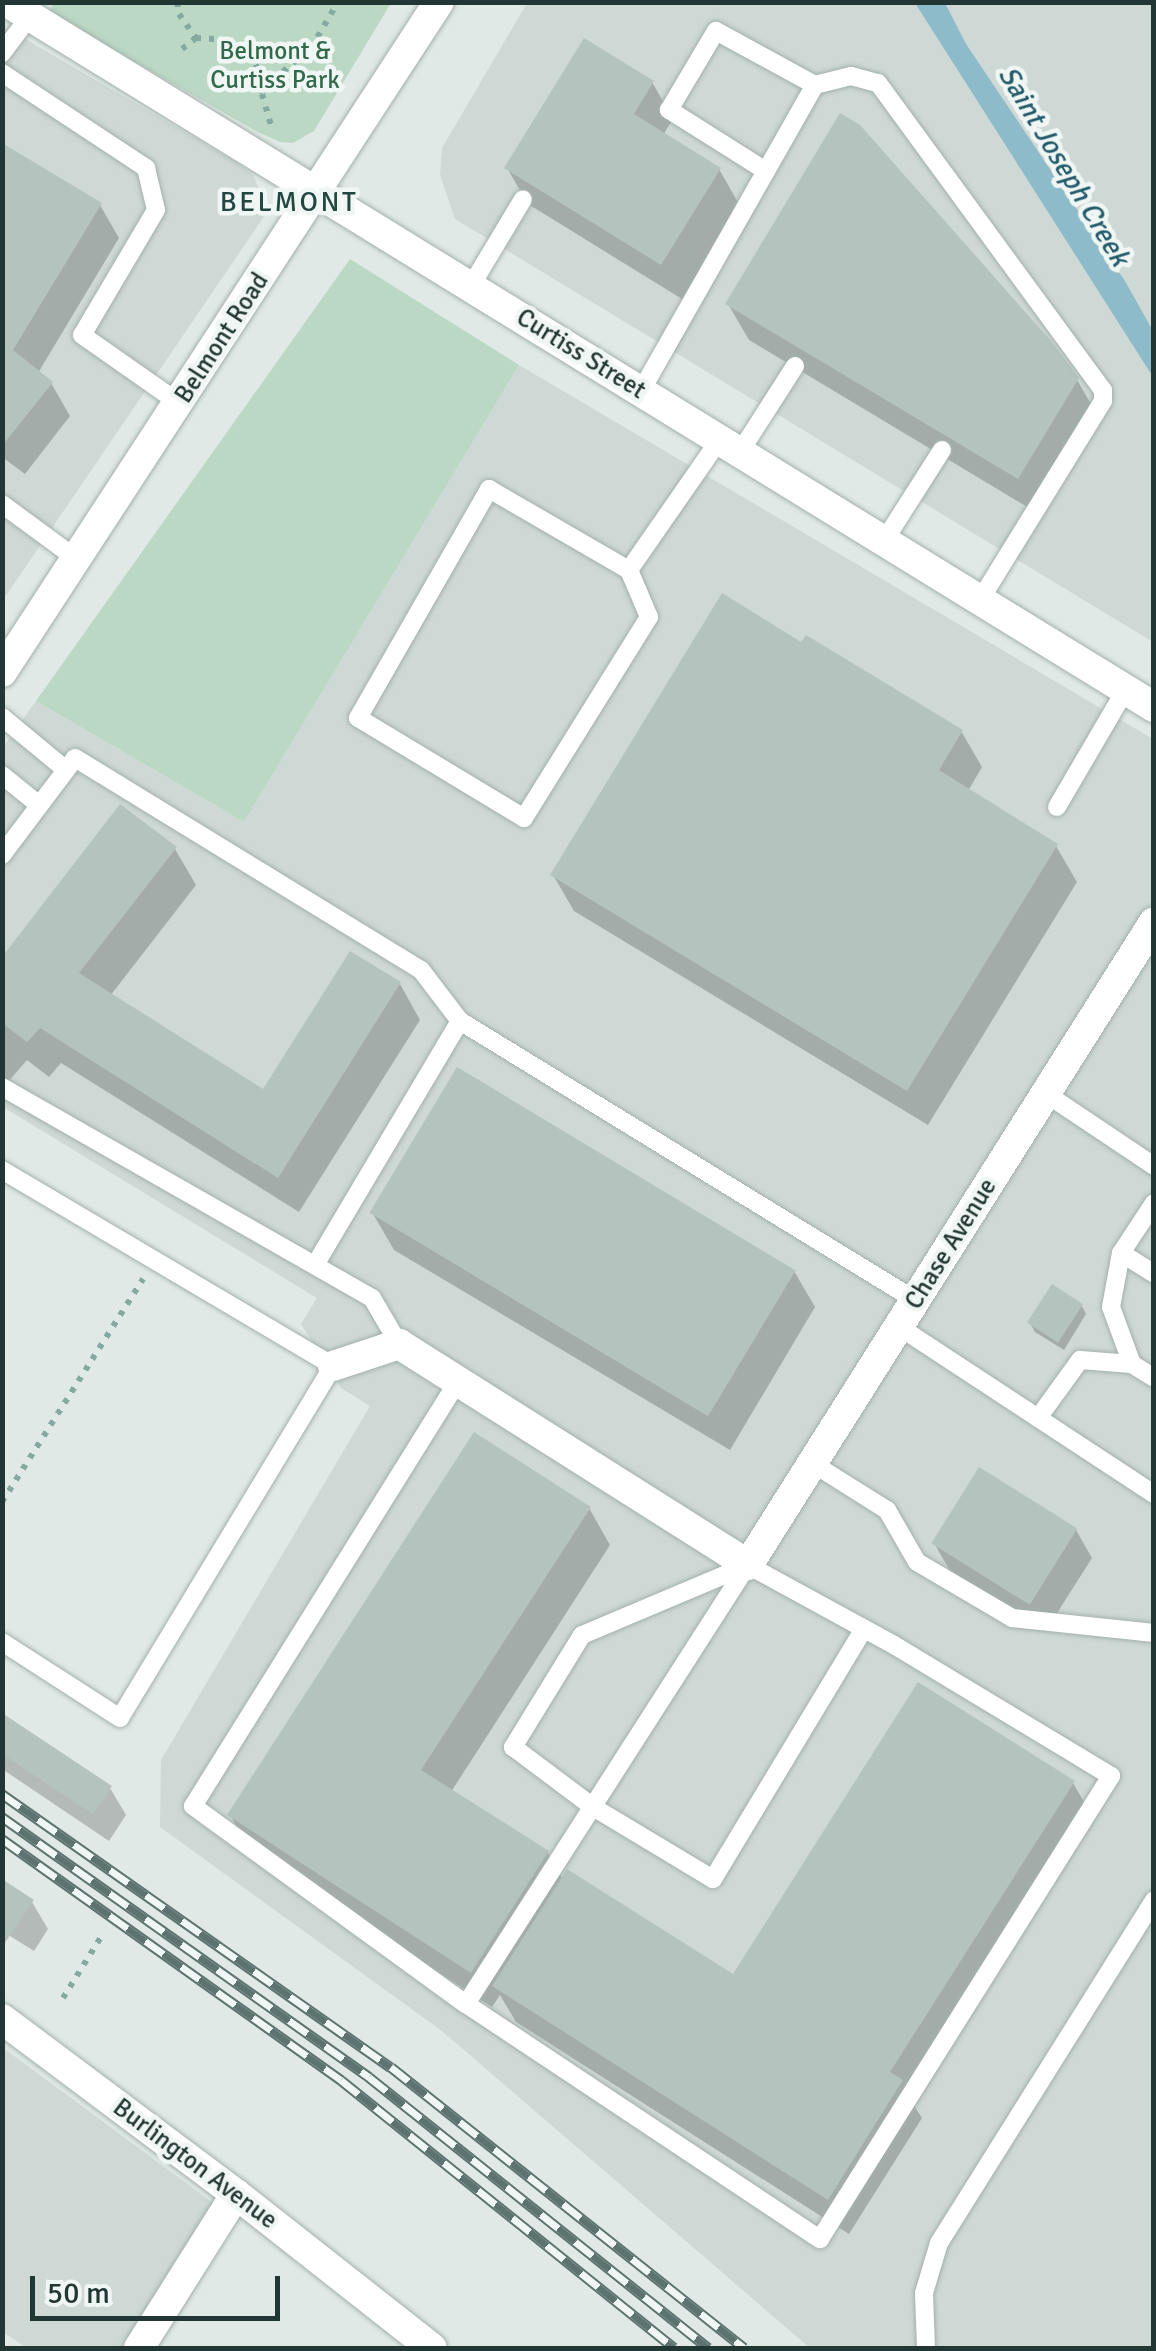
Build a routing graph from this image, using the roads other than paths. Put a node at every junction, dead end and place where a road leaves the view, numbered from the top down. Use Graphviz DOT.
graph roads {
  1 [pos="440,2"];
  2 [pos="18,9"];
  3 [pos="2,53"];
  4 [pos="2,74"];
  5 [pos="816,85"];
  6 [pos="766,171"];
  7 [pos="317,192"];
  8 [pos="523,199"];
  9 [pos="470,286"];
  10 [pos="795,366"];
  11 [pos="641,391"];
  12 [pos="179,403"];
  13 [pos="730,446"];
  14 [pos="942,450"];
  15 [pos="2,504"];
  16 [pos="884,541"];
  17 [pos="77,560"];
  18 [pos="629,570"];
  19 [pos="980,600"];
  20 [pos="2,672"];
  21 [pos="1126,690"];
  22 [pos="1154,706"];
  23 [pos="2,717"];
  24 [pos="66,770"];
  25 [pos="2,775"];
  26 [pos="40,806"];
  27 [pos="1057,807"];
  28 [pos="2,855"];
  29 [pos="1154,922"];
  30 [pos="460,1022"];
  31 [pos="2,1087"];
  32 [pos="1045,1093"];
  33 [pos="1154,1166"];
  34 [pos="2,1170"];
  35 [pos="1154,1204"];
  36 [pos="1121,1253"];
  37 [pos="315,1265"];
  38 [pos="1154,1274"];
  39 [pos="907,1313"];
  40 [pos="399,1344"];
  41 [pos="1132,1364"];
  42 [pos="333,1366"];
  43 [pos="1154,1378"];
  44 [pos="458,1382"];
  45 [pos="1038,1418"];
  46 [pos="812,1463"];
  47 [pos="1154,1494"];
  48 [pos="748,1566"];
  49 [pos="864,1629"];
  50 [pos="1154,1633"];
  51 [pos="2,1642"];
  52 [pos="593,1807"];
  53 [pos="1154,1900"];
  54 [pos="466,2004"];
  55 [pos="2,2019"];
  56 [pos="236,2194"];
  57 [pos="139,2348"];
  58 [pos="432,2348"];
  59 [pos="926,2348"];
  1 -- 7 [label="street, Belmont Road"];
  2 -- 3 [label="lane"];
  2 -- 7 [label="street, Curtiss Street"];
  4 -- 12 [label="lane"];
  5 -- 6 [label="lane"];
  5 -- 6 [label="lane"];
  5 -- 19 [label="lane"];
  6 -- 11 [label="lane"];
  7 -- 9 [label="street, Curtiss Street"];
  7 -- 12 [label="street, Belmont Road"];
  8 -- 9 [label="lane"];
  9 -- 11 [label="street, Curtiss Street"];
  10 -- 13 [label="lane"];
  11 -- 13 [label="street, Curtiss Street"];
  12 -- 17 [label="street, Belmont Road"];
  13 -- 16 [label="street, Curtiss Street"];
  13 -- 18 [label="lane"];
  14 -- 16 [label="lane"];
  15 -- 17 [label="lane"];
  16 -- 19 [label="street, Curtiss Street"];
  17 -- 20 [label="street, Belmont Road"];
  18 -- 18 [label="lane"];
  19 -- 21 [label="street, Curtiss Street"];
  21 -- 22 [label="street, Curtiss Street"];
  21 -- 27 [label="lane"];
  23 -- 24 [label="lane"];
  24 -- 26 [label="lane"];
  24 -- 30 [label="lane"];
  25 -- 26 [label="lane"];
  26 -- 28 [label="lane"];
  29 -- 32 [label="street, Chase Avenue"];
  30 -- 37 [label="lane"];
  30 -- 39 [label="lane"];
  31 -- 37 [label="lane"];
  32 -- 33 [label="lane"];
  32 -- 39 [label="street, Chase Avenue"];
  34 -- 42 [label="lane"];
  35 -- 36 [label="lane"];
  36 -- 38 [label="lane"];
  36 -- 41 [label="lane"];
  37 -- 40 [label="lane"];
  39 -- 45 [label="lane"];
  39 -- 46 [label="street, Chase Avenue"];
  40 -- 42 [label="street"];
  40 -- 44 [label="street"];
  41 -- 43 [label="lane"];
  41 -- 45 [label="lane"];
  42 -- 51 [label="lane"];
  44 -- 48 [label="street"];
  44 -- 54 [label="lane"];
  45 -- 47 [label="lane"];
  46 -- 48 [label="street, Chase Avenue"];
  46 -- 50 [label="lane"];
  48 -- 49 [label="lane"];
  48 -- 52 [label="lane"];
  48 -- 52 [label="lane"];
  49 -- 52 [label="lane"];
  49 -- 54 [label="lane"];
  52 -- 54 [label="lane"];
  53 -- 59 [label="lane"];
  55 -- 56 [label="street, Burlington Avenue"];
  56 -- 57 [label="street"];
  56 -- 58 [label="street, Burlington Avenue"];
}
